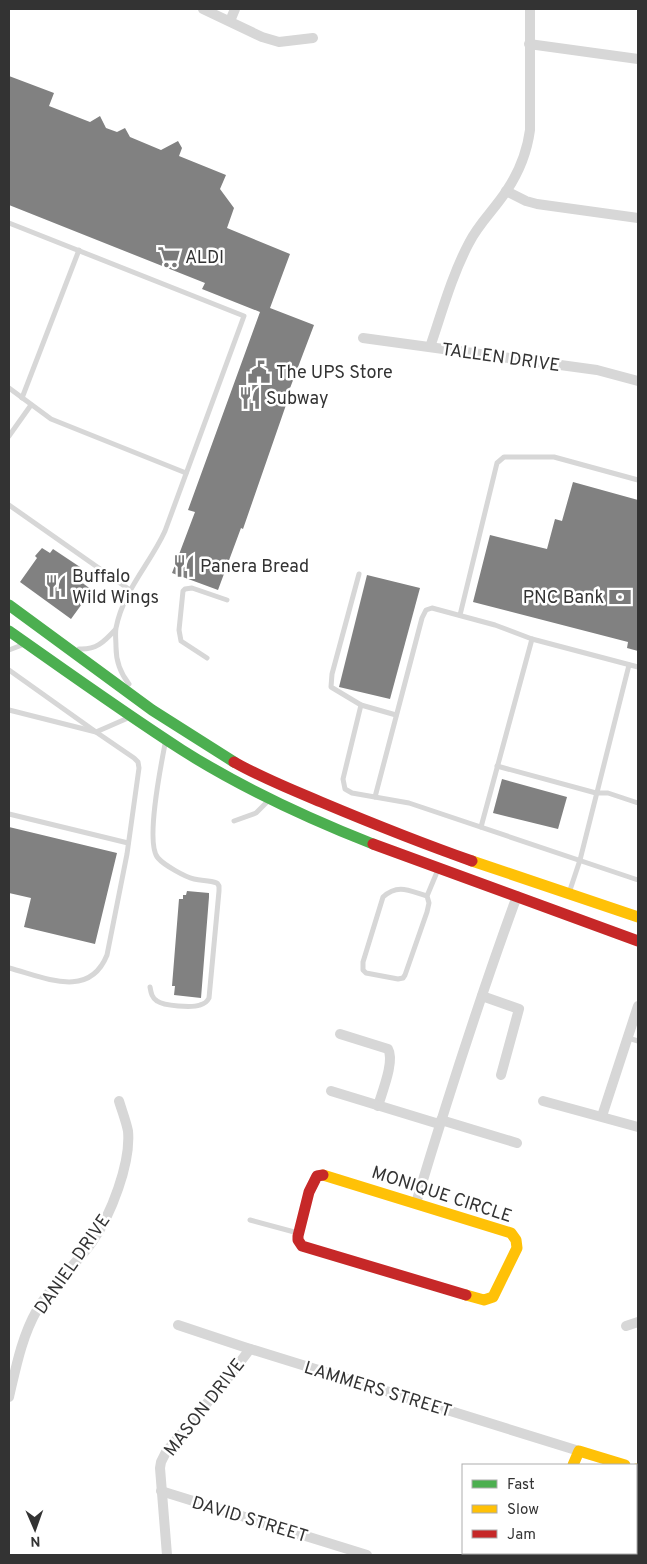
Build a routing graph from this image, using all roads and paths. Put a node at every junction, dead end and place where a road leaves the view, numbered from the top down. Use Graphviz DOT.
graph roads {
  1 [pos="203,9"];
  2 [pos="235,9"];
  3 [pos="530,9"];
  4 [pos="230,21"];
  5 [pos="313,38"];
  6 [pos="529,44"];
  7 [pos="638,60"];
  8 [pos="506,191"];
  9 [pos="638,218"];
  10 [pos="9,223"];
  11 [pos="79,250"];
  12 [pos="363,338"];
  13 [pos="430,347"];
  14 [pos="638,381"];
  15 [pos="9,388"];
  16 [pos="22,398"];
  17 [pos="31,405"];
  18 [pos="9,436"];
  19 [pos="186,473"];
  20 [pos="638,480"];
  21 [pos="9,505"];
  22 [pos="359,574"];
  23 [pos="130,590"];
  24 [pos="227,600"];
  25 [pos="9,605"];
  26 [pos="460,615"];
  27 [pos="116,629"];
  28 [pos="9,631"];
  29 [pos="532,639"];
  30 [pos="27,643"];
  31 [pos="63,645"];
  32 [pos="9,650"];
  33 [pos="207,658"];
  34 [pos="630,665"];
  35 [pos="638,667"];
  36 [pos="9,670"];
  37 [pos="146,705"];
  38 [pos="361,705"];
  39 [pos="9,710"];
  40 [pos="396,715"];
  41 [pos="133,716"];
  42 [pos="96,732"];
  43 [pos="166,739"];
  44 [pos="497,766"];
  45 [pos="596,793"];
  46 [pos="375,797"];
  47 [pos="270,799"];
  48 [pos="638,803"];
  49 [pos="9,814"];
  50 [pos="234,821"];
  51 [pos="481,827"];
  52 [pos="128,843"];
  53 [pos="580,860"];
  54 [pos="438,869"];
  55 [pos="638,880"];
  56 [pos="570,893"];
  57 [pos="427,896"];
  58 [pos="517,896"];
  59 [pos="638,917"];
  60 [pos="638,941"];
  61 [pos="9,968"];
  62 [pos="150,987"];
  63 [pos="482,996"];
  64 [pos="638,1006"];
  65 [pos="340,1034"];
  66 [pos="628,1038"];
  67 [pos="638,1041"];
  68 [pos="501,1075"];
  69 [pos="331,1091"];
  70 [pos="543,1100"];
  71 [pos="119,1101"];
  72 [pos="378,1106"];
  73 [pos="602,1116"];
  74 [pos="440,1122"];
  75 [pos="638,1126"];
  76 [pos="516,1142"];
  77 [pos="416,1203"];
  78 [pos="250,1220"];
  79 [pos="299,1233"];
  80 [pos="638,1322"];
  81 [pos="178,1325"];
  82 [pos="626,1326"];
  83 [pos="250,1349"];
  84 [pos="9,1397"];
  85 [pos="579,1451"];
  86 [pos="573,1464"];
  87 [pos="622,1464"];
  88 [pos="161,1491"];
  89 [pos="167,1555"];
  90 [pos="367,1555"];
  1 -- 4 [label="street"];
  2 -- 4 [label="street"];
  3 -- 6 [label="street"];
  4 -- 5 [label="street"];
  6 -- 7 [label="street"];
  6 -- 8 [label="street"];
  8 -- 9 [label="street"];
  8 -- 13 [label="street"];
  10 -- 11 [label="lane"];
  11 -- 16 [label="lane"];
  11 -- 19 [label="lane"];
  12 -- 13 [label="street, TALLEN DRIVE"];
  13 -- 14 [label="street, TALLEN DRIVE"];
  15 -- 16 [label="lane"];
  16 -- 17 [label="lane"];
  17 -- 18 [label="lane"];
  17 -- 19 [label="lane"];
  19 -- 23 [label="lane"];
  20 -- 26 [label="lane"];
  21 -- 23 [label="lane"];
  22 -- 38 [label="lane"];
  23 -- 27 [label="lane"];
  24 -- 33 [label="lane"];
  25 -- 31 [label="main road"];
  26 -- 29 [label="lane"];
  26 -- 40 [label="lane"];
  27 -- 31 [label="lane"];
  27 -- 37 [label="lane"];
  28 -- 30 [label="main road"];
  29 -- 34 [label="lane"];
  29 -- 44 [label="lane"];
  30 -- 32 [label="lane"];
  30 -- 41 [label="main road"];
  31 -- 37 [label="main road"];
  34 -- 35 [label="lane"];
  34 -- 45 [label="lane"];
  36 -- 42 [label="lane"];
  37 -- 56 [label="main road"];
  38 -- 40 [label="lane"];
  38 -- 46 [label="lane"];
  39 -- 42 [label="lane"];
  40 -- 46 [label="lane"];
  41 -- 42 [label="lane"];
  41 -- 43 [label="main road"];
  42 -- 52 [label="lane"];
  43 -- 47 [label="main road"];
  43 -- 62 [label="lane"];
  44 -- 45 [label="lane"];
  44 -- 51 [label="lane"];
  45 -- 48 [label="lane"];
  45 -- 53 [label="lane"];
  46 -- 51 [label="lane"];
  47 -- 50 [label="lane"];
  47 -- 54 [label="main road"];
  49 -- 52 [label="lane"];
  51 -- 53 [label="lane"];
  52 -- 61 [label="lane"];
  53 -- 55 [label="lane"];
  53 -- 56 [label="lane"];
  54 -- 57 [label="lane"];
  54 -- 58 [label="main road"];
  56 -- 59 [label="main road"];
  57 -- 57 [label="lane"];
  58 -- 60 [label="main road"];
  58 -- 63 [label="street"];
  63 -- 68 [label="street"];
  63 -- 74 [label="street"];
  64 -- 66 [label="street"];
  65 -- 72 [label="street"];
  66 -- 67 [label="lane"];
  66 -- 73 [label="street"];
  69 -- 72 [label="street"];
  70 -- 73 [label="street"];
  71 -- 84 [label="street, DANIEL DRIVE"];
  72 -- 74 [label="street"];
  73 -- 75 [label="street"];
  74 -- 76 [label="street"];
  74 -- 77 [label="street"];
  77 -- 79 [label="main road, MONIQUE CIRCLE"];
  77 -- 79 [label="main road, MONIQUE CIRCLE"];
  78 -- 79 [label="lane"];
  80 -- 82 [label="street"];
  81 -- 83 [label="street, LAMMERS STREET"];
  83 -- 85 [label="street, LAMMERS STREET"];
  83 -- 88 [label="street, MASON DRIVE"];
  85 -- 86 [label="main road"];
  85 -- 87 [label="main road"];
  88 -- 89 [label="street, MASON DRIVE"];
  88 -- 90 [label="street, DAVID STREET"];
}
